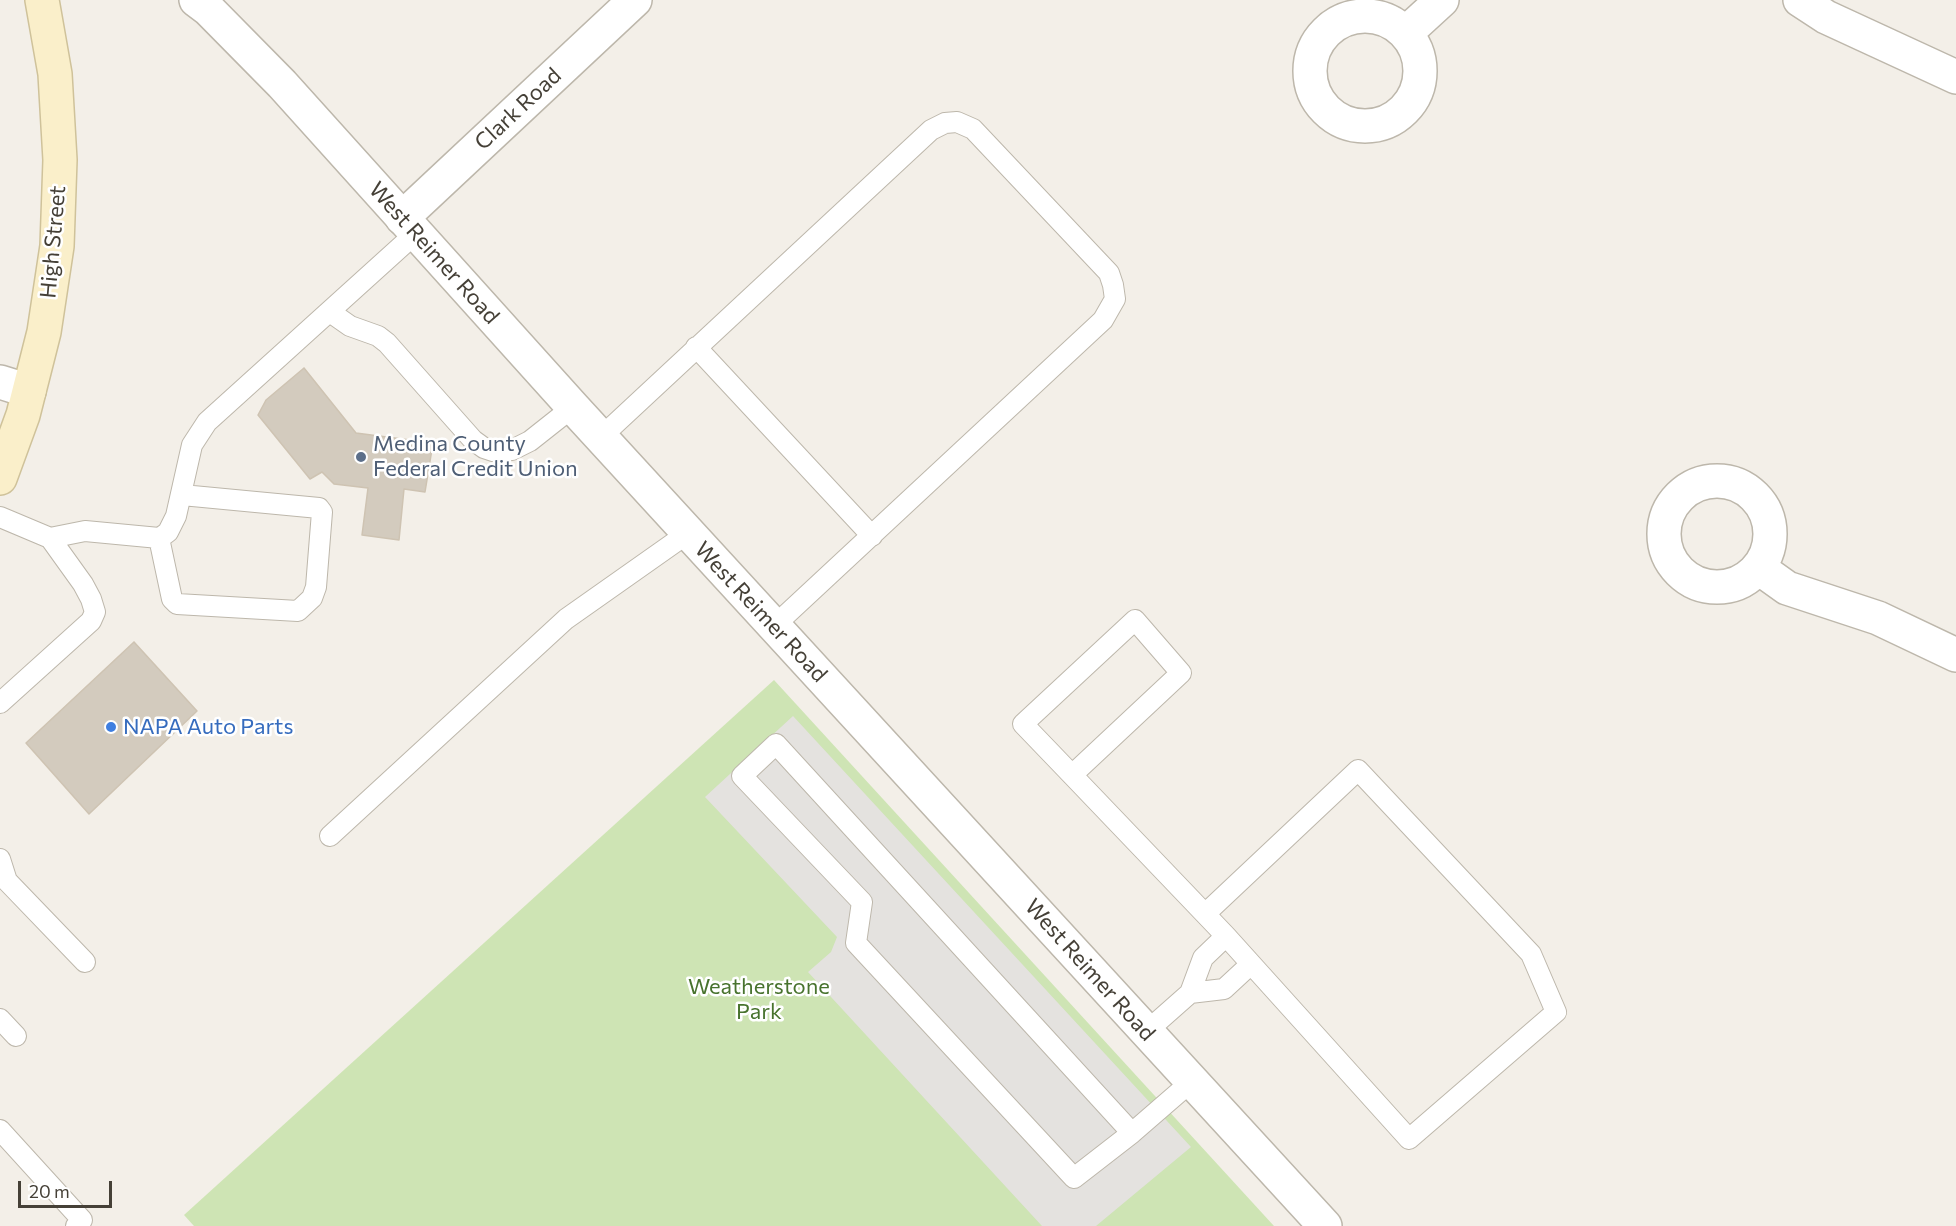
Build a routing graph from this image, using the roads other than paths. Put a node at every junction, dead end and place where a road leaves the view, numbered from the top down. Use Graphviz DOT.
graph roads {
  1 [pos="42,0"];
  2 [pos="196,0"];
  3 [pos="635,0"];
  4 [pos="1442,0"];
  5 [pos="1800,0"];
  6 [pos="1406,33"];
  7 [pos="1956,77"];
  8 [pos="409,225"];
  9 [pos="330,312"];
  10 [pos="696,347"];
  11 [pos="15,386"];
  12 [pos="573,407"];
  13 [pos="601,436"];
  14 [pos="0,478"];
  15 [pos="182,495"];
  16 [pos="0,517"];
  17 [pos="688,533"];
  18 [pos="872,536"];
  19 [pos="50,538"];
  20 [pos="159,538"];
  21 [pos="1759,568"];
  22 [pos="774,626"];
  23 [pos="1956,655"];
  24 [pos="0,703"];
  25 [pos="1072,775"];
  26 [pos="330,836"];
  27 [pos="0,859"];
  28 [pos="3,885"];
  29 [pos="1205,914"];
  30 [pos="1226,936"];
  31 [pos="85,962"];
  32 [pos="1251,964"];
  33 [pos="1190,993"];
  34 [pos="0,1019"];
  35 [pos="1147,1031"];
  36 [pos="16,1036"];
  37 [pos="1192,1081"];
  38 [pos="0,1130"];
  39 [pos="1132,1133"];
  40 [pos="76,1226"];
  41 [pos="1325,1226"];
  1 -- 11 [label="main road, High Street"];
  2 -- 8 [label="street, West Reimer Road"];
  3 -- 8 [label="street, Clark Road"];
  4 -- 6 [label="street"];
  5 -- 7 [label="street"];
  8 -- 9 [label="lane"];
  8 -- 12 [label="street, West Reimer Road"];
  9 -- 12 [label="lane"];
  9 -- 15 [label="lane"];
  10 -- 13 [label="lane"];
  10 -- 18 [label="lane"];
  10 -- 18 [label="lane"];
  11 -- 14 [label="main road, High Street"];
  12 -- 13 [label="street, West Reimer Road"];
  13 -- 17 [label="street, West Reimer Road"];
  15 -- 20 [label="lane"];
  15 -- 20 [label="lane"];
  16 -- 19 [label="lane"];
  17 -- 22 [label="street, West Reimer Road"];
  17 -- 26 [label="lane"];
  18 -- 22 [label="lane"];
  19 -- 20 [label="lane"];
  19 -- 24 [label="lane"];
  21 -- 23 [label="street"];
  22 -- 35 [label="street, West Reimer Road"];
  25 -- 25 [label="lane"];
  25 -- 29 [label="lane"];
  27 -- 28 [label="lane"];
  28 -- 31 [label="lane"];
  29 -- 30 [label="lane"];
  29 -- 32 [label="lane"];
  30 -- 32 [label="lane"];
  30 -- 33 [label="lane"];
  32 -- 33 [label="lane"];
  33 -- 35 [label="lane"];
  34 -- 36 [label="lane"];
  35 -- 37 [label="street, West Reimer Road"];
  37 -- 39 [label="lane"];
  37 -- 41 [label="street, West Reimer Road"];
  38 -- 40 [label="lane"];
  39 -- 39 [label="lane"];
}
